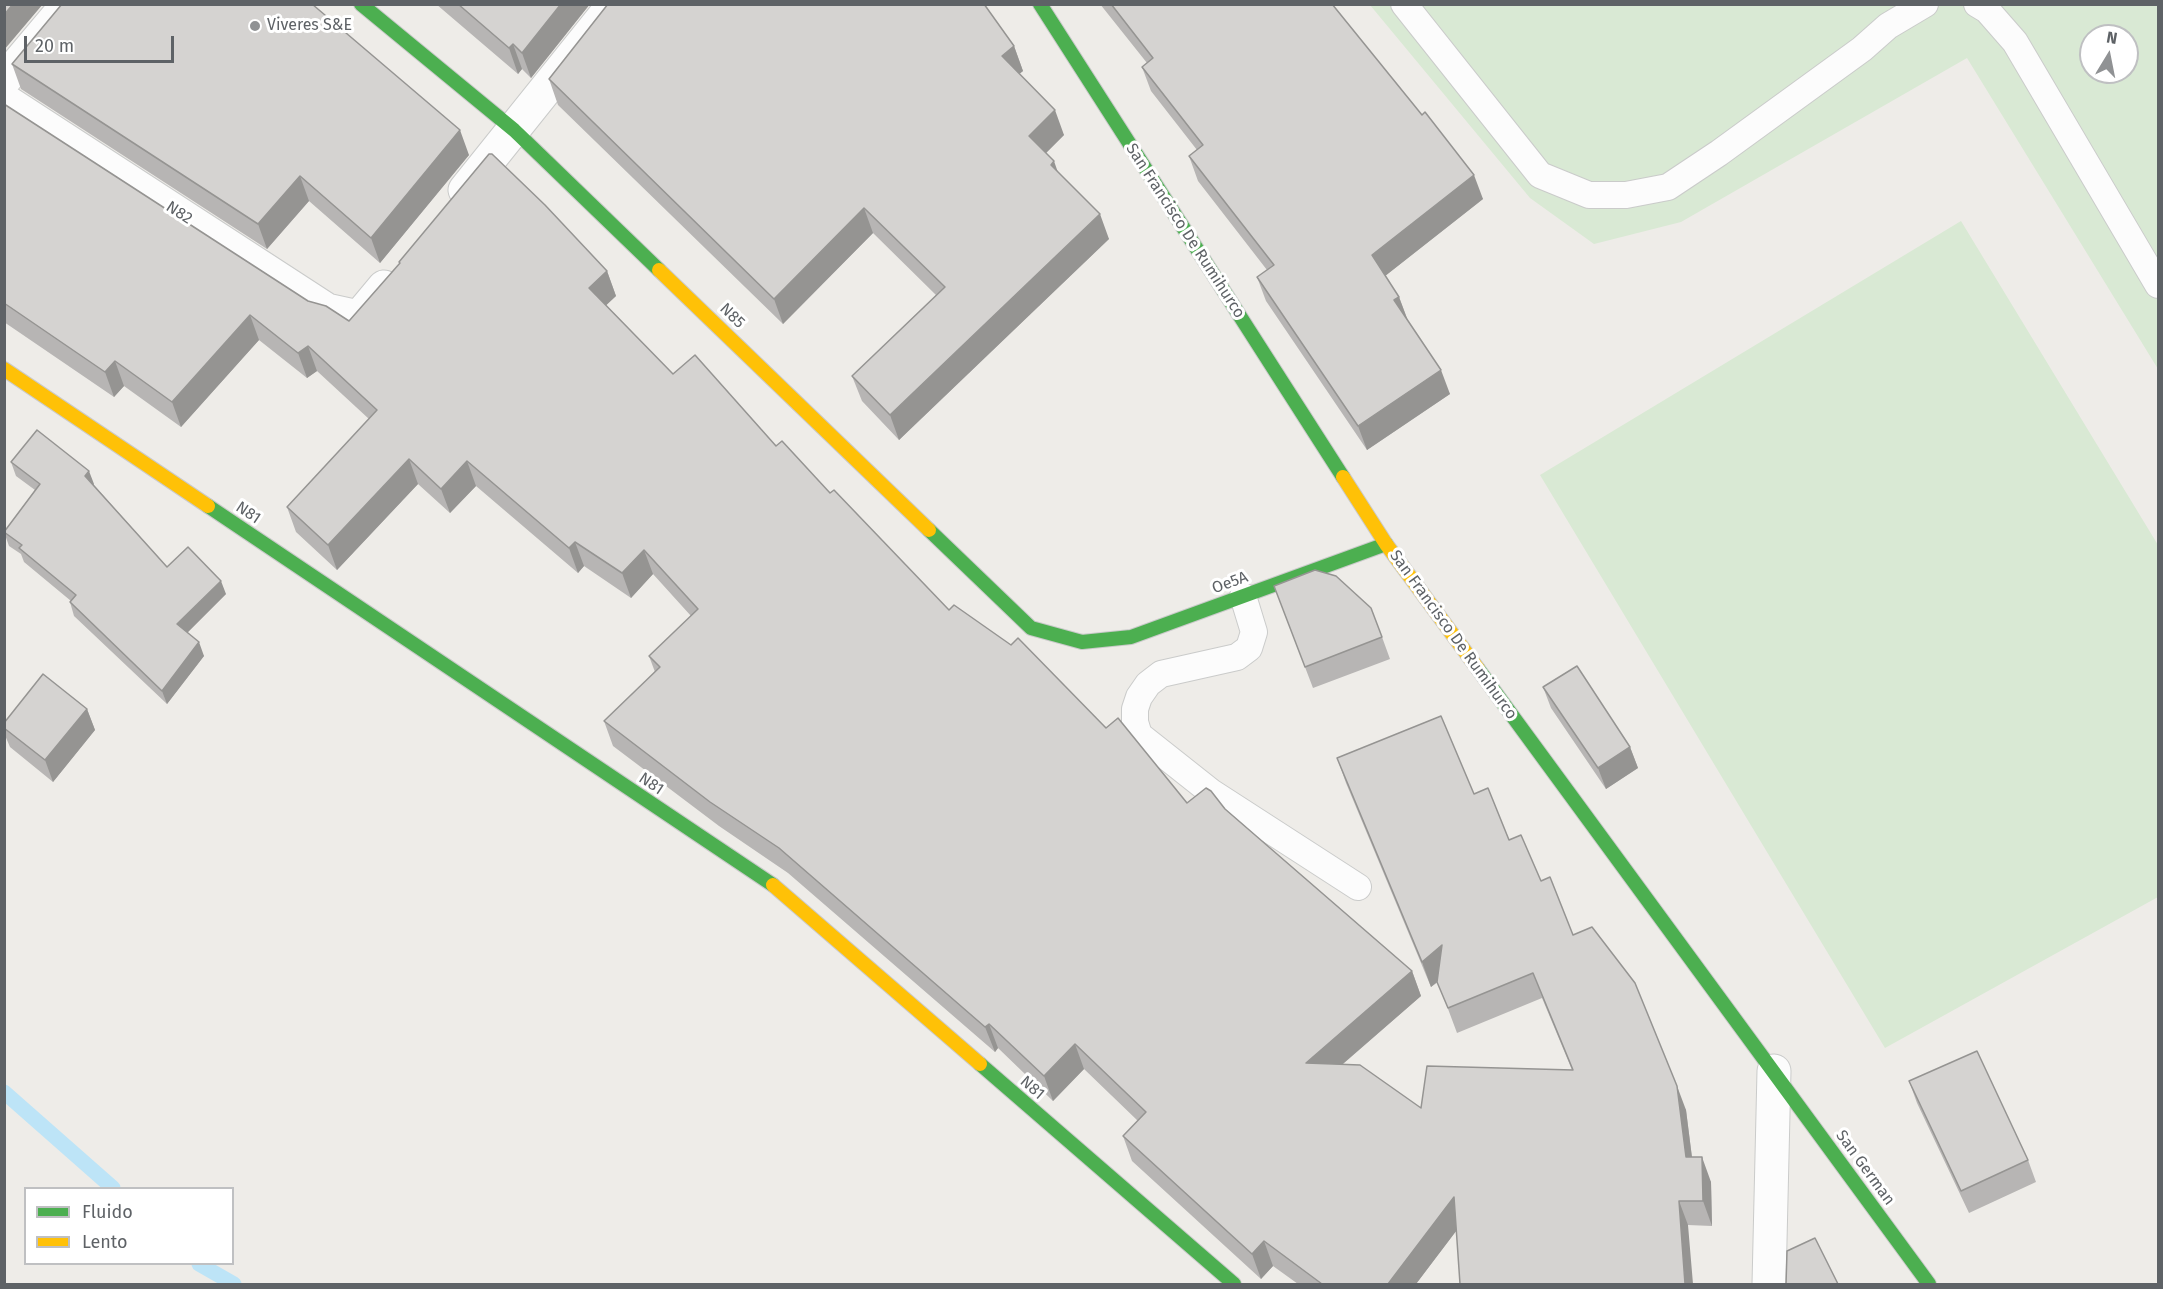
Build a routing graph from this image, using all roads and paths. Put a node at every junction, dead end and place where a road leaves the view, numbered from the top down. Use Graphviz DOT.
graph roads {
  1 [pos="68,4"];
  2 [pos="361,4"];
  3 [pos="614,4"];
  4 [pos="1040,4"];
  5 [pos="1404,4"];
  6 [pos="1925,4"];
  7 [pos="1977,4"];
  8 [pos="4,81"];
  9 [pos="4,100"];
  10 [pos="514,130"];
  11 [pos="448,210"];
  12 [pos="404,264"];
  13 [pos="2158,285"];
  14 [pos="4,369"];
  15 [pos="1386,544"];
  16 [pos="1243,596"];
  17 [pos="1082,642"];
  18 [pos="1358,887"];
  19 [pos="1774,1071"];
  20 [pos="1234,1284"];
  21 [pos="1769,1284"];
  22 [pos="1929,1284"];
  1 -- 8 [label="street"];
  2 -- 10 [label="main road, N85"];
  3 -- 10 [label="street"];
  4 -- 15 [label="main road, San Francisco De Rumihurco"];
  5 -- 6 [label="lane"];
  7 -- 13 [label="lane"];
  9 -- 12 [label="street, N82"];
  10 -- 11 [label="street"];
  10 -- 17 [label="main road, N85"];
  14 -- 20 [label="main road, N81"];
  15 -- 16 [label="main road, Oe5A"];
  15 -- 19 [label="main road, San Francisco De Rumihurco"];
  16 -- 17 [label="main road, Oe5A"];
  16 -- 18 [label="lane"];
  19 -- 21 [label="street"];
  19 -- 22 [label="main road, San German"];
}
